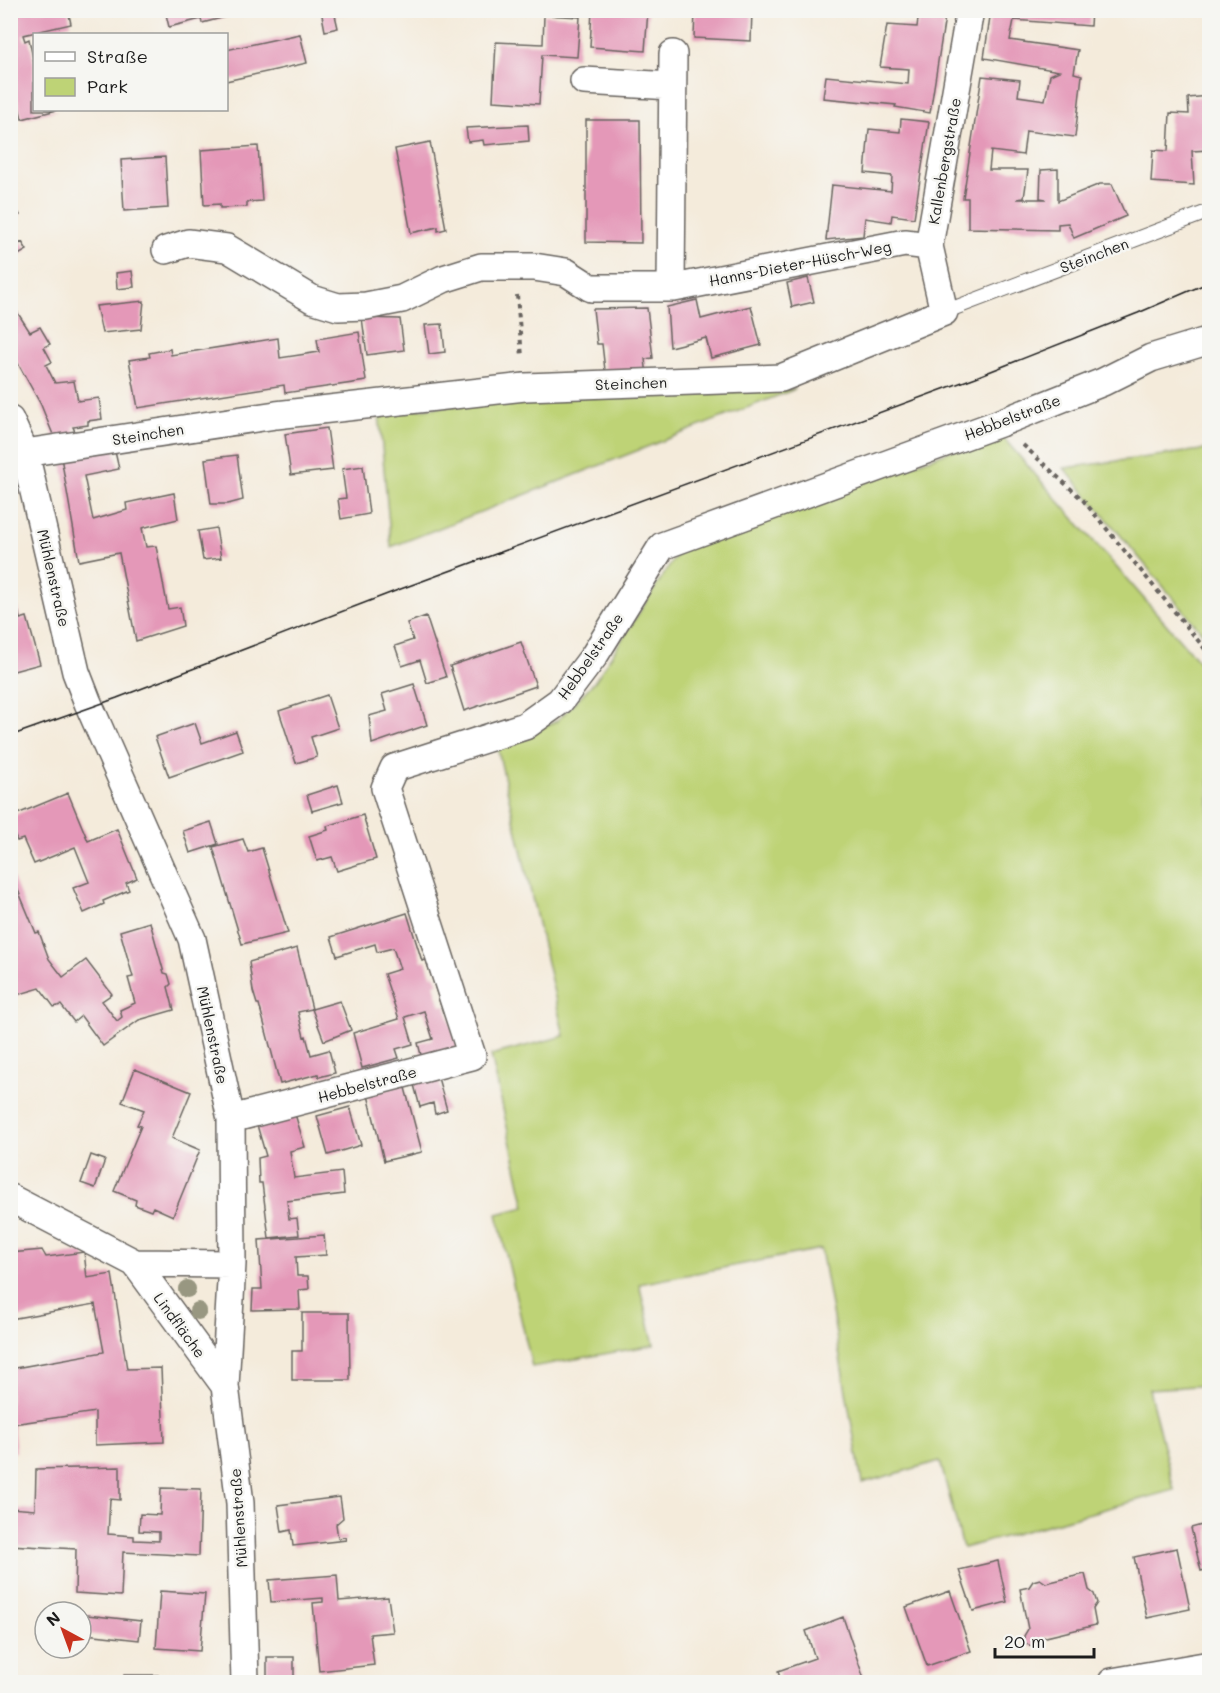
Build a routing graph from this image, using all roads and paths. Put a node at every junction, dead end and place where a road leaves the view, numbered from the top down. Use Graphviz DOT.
graph roads {
  1 [pos="970,10"];
  2 [pos="673,54"];
  3 [pos="584,81"];
  4 [pos="672,86"];
  5 [pos="1209,211"];
  6 [pos="182,239"];
  7 [pos="929,246"];
  8 [pos="514,266"];
  9 [pos="671,287"];
  10 [pos="944,312"];
  11 [pos="1209,340"];
  12 [pos="525,387"];
  13 [pos="10,420"];
  14 [pos="999,423"];
  15 [pos="25,453"];
  16 [pos="1209,655"];
  17 [pos="231,1119"];
  18 [pos="10,1198"];
  19 [pos="135,1263"];
  20 [pos="232,1264"];
  21 [pos="225,1386"];
  22 [pos="1209,1665"];
  23 [pos="245,1683"];
  24 [pos="1112,1683"];
  1 -- 7 [label="street, Kallenbergstraße"];
  2 -- 4 [label="street"];
  3 -- 4 [label="street"];
  4 -- 9 [label="street"];
  5 -- 10 [label="lane, Steinchen"];
  6 -- 8 [label="street, Hanns-Dieter-Hüsch-Weg"];
  7 -- 9 [label="street, Hanns-Dieter-Hüsch-Weg"];
  7 -- 10 [label="street, Kallenbergstraße"];
  8 -- 9 [label="street, Hanns-Dieter-Hüsch-Weg"];
  8 -- 12 [label="path"];
  10 -- 12 [label="street, Steinchen"];
  11 -- 14 [label="street, Hebbelstraße"];
  12 -- 15 [label="street, Steinchen"];
  13 -- 15 [label="street, Mühlenstraße"];
  14 -- 16 [label="path"];
  14 -- 17 [label="street, Hebbelstraße"];
  15 -- 17 [label="street, Mühlenstraße"];
  17 -- 20 [label="street, Mühlenstraße"];
  18 -- 19 [label="street, Lindfläche"];
  19 -- 20 [label="street, Lindfläche"];
  19 -- 21 [label="street, Lindfläche"];
  20 -- 21 [label="street, Mühlenstraße"];
  21 -- 23 [label="street, Mühlenstraße"];
  22 -- 24 [label="street"];
}
